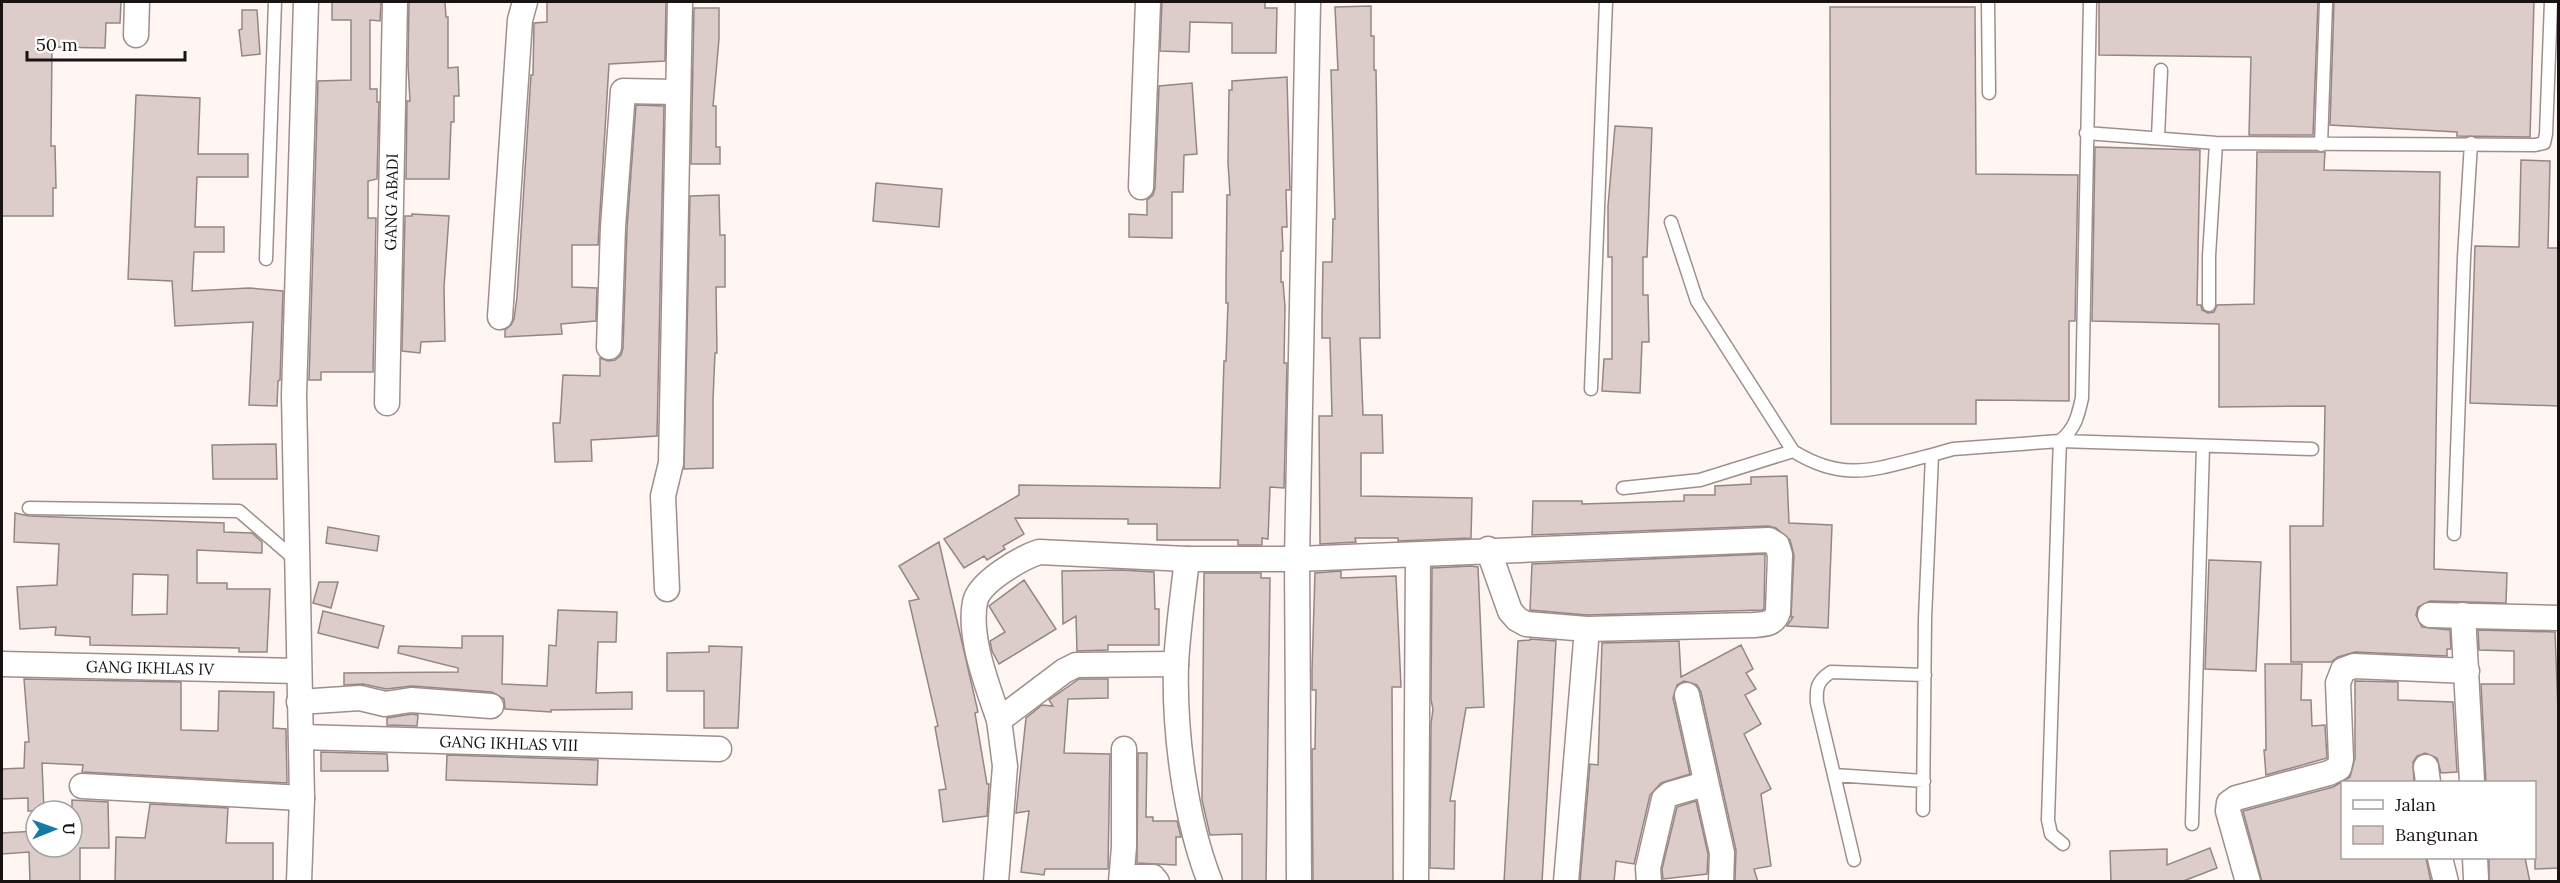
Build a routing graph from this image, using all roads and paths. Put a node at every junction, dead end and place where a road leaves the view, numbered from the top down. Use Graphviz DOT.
graph roads {
  1 [pos="137,2"];
  2 [pos="275,2"];
  3 [pos="306,2"];
  4 [pos="395,2"];
  5 [pos="525,2"];
  6 [pos="680,2"];
  7 [pos="1148,2"];
  8 [pos="1308,2"];
  9 [pos="1606,2"];
  10 [pos="1988,2"];
  11 [pos="2090,2"];
  12 [pos="2326,2"];
  13 [pos="2551,2"];
  14 [pos="136,35"];
  15 [pos="2161,70"];
  16 [pos="676,92"];
  17 [pos="1989,93"];
  18 [pos="2086,133"];
  19 [pos="2158,137"];
  20 [pos="2216,143"];
  21 [pos="2471,143"];
  22 [pos="2321,145"];
  23 [pos="1141,187"];
  24 [pos="1671,222"];
  25 [pos="266,259"];
  26 [pos="2210,305"];
  27 [pos="500,317"];
  28 [pos="609,347"];
  29 [pos="1591,389"];
  30 [pos="387,403"];
  31 [pos="2060,441"];
  32 [pos="2203,446"];
  33 [pos="2312,449"];
  34 [pos="1793,451"];
  35 [pos="1932,455"];
  36 [pos="1623,488"];
  37 [pos="29,508"];
  38 [pos="2454,534"];
  39 [pos="1488,549"];
  40 [pos="1418,555"];
  41 [pos="1187,559"];
  42 [pos="1297,559"];
  43 [pos="297,562"];
  44 [pos="667,589"];
  45 [pos="2430,615"];
  46 [pos="2463,615"];
  47 [pos="2559,618"];
  48 [pos="1587,629"];
  49 [pos="2,664"];
  50 [pos="1176,664"];
  51 [pos="298,671"];
  52 [pos="2468,671"];
  53 [pos="1925,675"];
  54 [pos="1687,695"];
  55 [pos="299,702"];
  56 [pos="490,706"];
  57 [pos="999,720"];
  58 [pos="301,737"];
  59 [pos="719,749"];
  60 [pos="1124,749"];
  61 [pos="1834,775"];
  62 [pos="1924,781"];
  63 [pos="2472,781"];
  64 [pos="1705,784"];
  65 [pos="82,786"];
  66 [pos="302,798"];
  67 [pos="1923,810"];
  68 [pos="2192,824"];
  69 [pos="2063,844"];
  70 [pos="2440,859"];
  71 [pos="1854,861"];
  72 [pos="1122,879"];
  73 [pos="299,882"];
  74 [pos="996,882"];
  75 [pos="1157,882"];
  76 [pos="1210,882"];
  77 [pos="1299,882"];
  78 [pos="1416,882"];
  79 [pos="1566,882"];
  80 [pos="1649,882"];
  81 [pos="1721,882"];
  82 [pos="2248,882"];
  83 [pos="2446,882"];
  1 -- 14 [label="street"];
  2 -- 25 [label="lane"];
  3 -- 43 [label="street"];
  4 -- 30 [label="street, GANG ABADI"];
  5 -- 27 [label="street"];
  6 -- 16 [label="street"];
  7 -- 23 [label="street"];
  8 -- 42 [label="street"];
  9 -- 29 [label="lane"];
  10 -- 17 [label="lane"];
  11 -- 18 [label="lane"];
  12 -- 22 [label="lane"];
  13 -- 21 [label="lane"];
  15 -- 19 [label="lane"];
  16 -- 28 [label="street"];
  16 -- 44 [label="street"];
  18 -- 19 [label="lane"];
  18 -- 31 [label="lane"];
  19 -- 20 [label="lane"];
  20 -- 22 [label="lane"];
  20 -- 26 [label="lane"];
  21 -- 22 [label="lane"];
  21 -- 38 [label="lane"];
  24 -- 34 [label="lane"];
  31 -- 32 [label="lane"];
  31 -- 35 [label="lane"];
  31 -- 69 [label="lane"];
  32 -- 33 [label="lane"];
  32 -- 68 [label="lane"];
  34 -- 35 [label="lane"];
  34 -- 36 [label="lane"];
  35 -- 53 [label="lane"];
  37 -- 43 [label="lane"];
  39 -- 40 [label="street"];
  39 -- 48 [label="street"];
  39 -- 48 [label="street"];
  40 -- 42 [label="street"];
  40 -- 78 [label="street"];
  41 -- 42 [label="street"];
  41 -- 50 [label="street"];
  41 -- 57 [label="street"];
  42 -- 77 [label="street"];
  43 -- 51 [label="street"];
  45 -- 46 [label="street"];
  46 -- 47 [label="street"];
  46 -- 52 [label="street"];
  48 -- 79 [label="street"];
  49 -- 51 [label="street, GANG IKHLAS IV"];
  50 -- 57 [label="street"];
  50 -- 76 [label="street"];
  51 -- 55 [label="street"];
  52 -- 63 [label="street"];
  52 -- 82 [label="street"];
  53 -- 61 [label="lane"];
  53 -- 62 [label="lane"];
  54 -- 64 [label="street"];
  55 -- 56 [label="street"];
  55 -- 58 [label="street"];
  57 -- 74 [label="street"];
  58 -- 59 [label="street, GANG IKHLAS VIII"];
  58 -- 66 [label="street"];
  60 -- 72 [label="street"];
  61 -- 62 [label="lane"];
  61 -- 71 [label="lane"];
  62 -- 67 [label="lane"];
  64 -- 80 [label="street"];
  64 -- 81 [label="street"];
  65 -- 66 [label="street"];
  66 -- 73 [label="street"];
  70 -- 83 [label="street"];
  72 -- 75 [label="street"];
}
